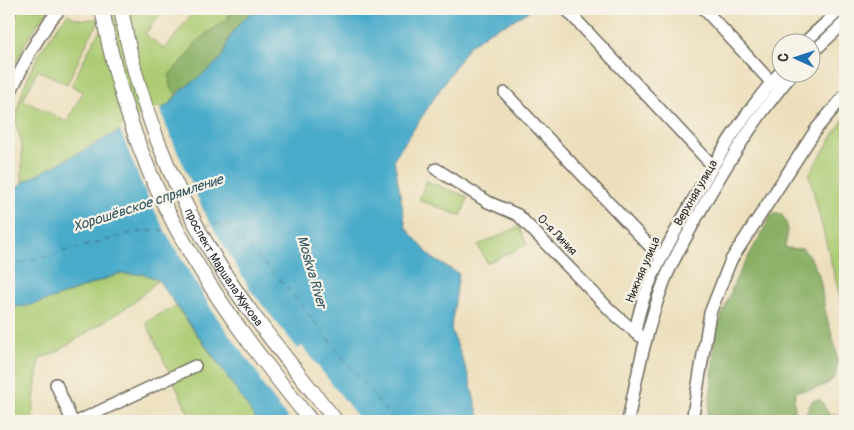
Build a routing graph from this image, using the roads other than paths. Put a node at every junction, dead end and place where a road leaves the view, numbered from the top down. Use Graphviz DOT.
graph roads {
  1 [pos="10,9"];
  2 [pos="60,9"];
  3 [pos="102,9"];
  4 [pos="121,9"];
  5 [pos="566,9"];
  6 [pos="704,9"];
  7 [pos="841,9"];
  8 [pos="9,14"];
  9 [pos="845,22"];
  10 [pos="816,32"];
  11 [pos="822,44"];
  12 [pos="771,82"];
  13 [pos="786,82"];
  14 [pos="505,93"];
  15 [pos="9,95"];
  16 [pos="845,95"];
  17 [pos="712,164"];
  18 [pos="436,169"];
  19 [pos="661,258"];
  20 [pos="640,336"];
  21 [pos="196,366"];
  22 [pos="56,384"];
  23 [pos="72,421"];
  24 [pos="79,421"];
  25 [pos="311,421"];
  26 [pos="336,421"];
  27 [pos="628,421"];
  28 [pos="692,421"];
  1 -- 8 [label="street"];
  2 -- 15 [label="street"];
  3 -- 25 [label="main road, проспект Маршала Жукова"];
  4 -- 26 [label="main road, проспект Маршала Жукова"];
  5 -- 17 [label="street"];
  6 -- 12 [label="street"];
  7 -- 10 [label="street"];
  9 -- 11 [label="street"];
  12 -- 17 [label="street, Нижняя улица"];
  13 -- 20 [label="street, Верхняя улица"];
  14 -- 19 [label="street"];
  16 -- 28 [label="street"];
  17 -- 19 [label="street, Нижняя улица"];
  18 -- 20 [label="street, 0-я Линия"];
  19 -- 20 [label="street, Нижняя улица"];
  20 -- 27 [label="street"];
  21 -- 24 [label="street"];
  22 -- 23 [label="street"];
}
